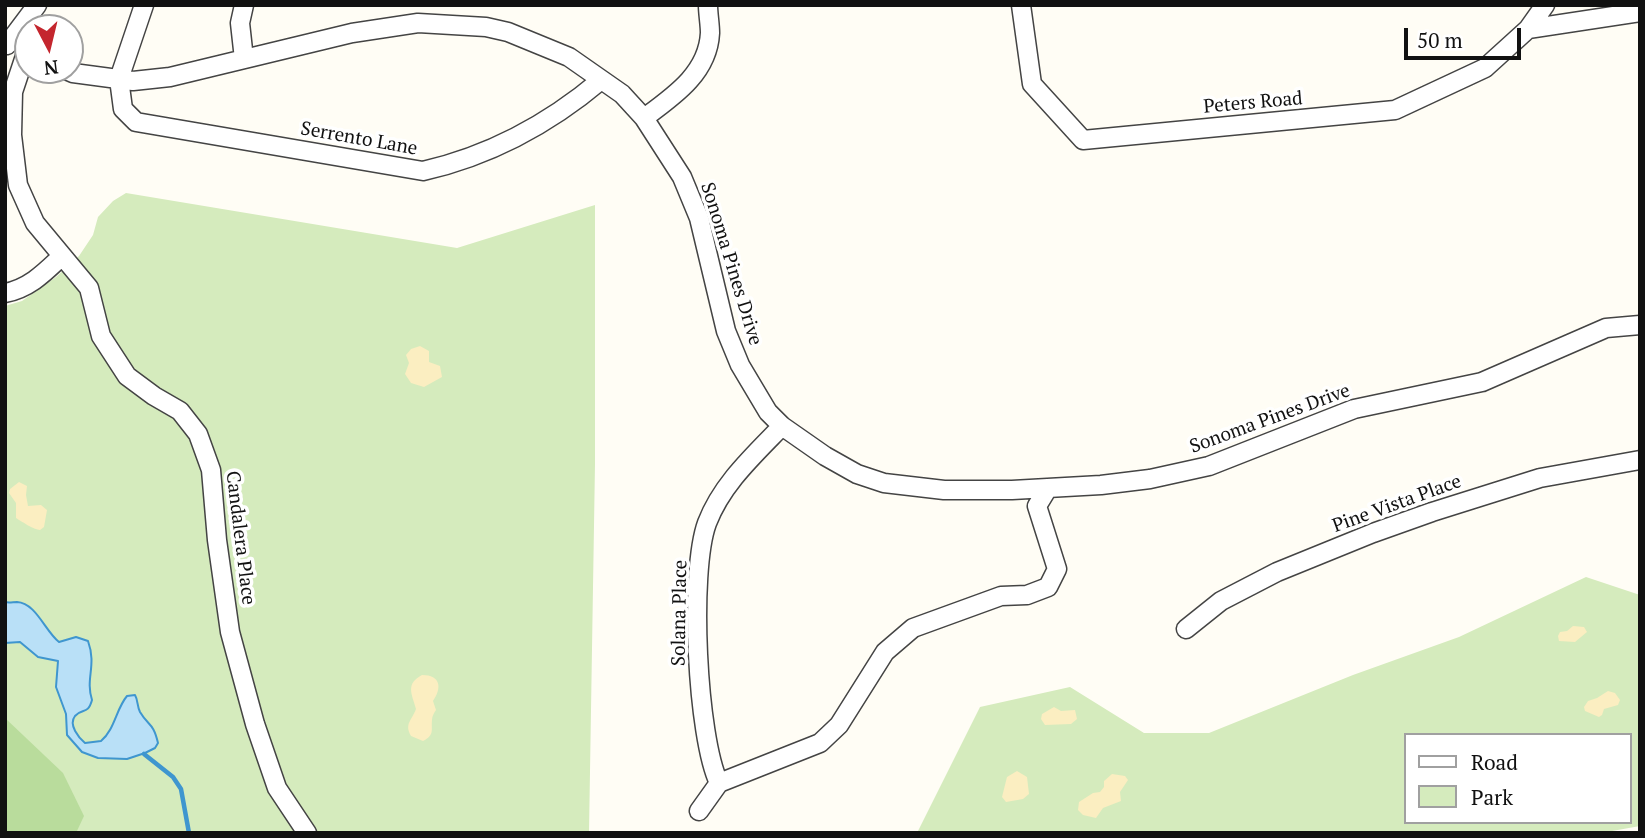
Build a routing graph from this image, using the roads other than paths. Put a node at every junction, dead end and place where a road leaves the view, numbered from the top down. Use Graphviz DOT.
graph roads {
  1 [pos="37,5"];
  2 [pos="144,5"];
  3 [pos="244,5"];
  4 [pos="708,5"];
  5 [pos="1021,5"];
  6 [pos="1545,5"];
  7 [pos="1640,12"];
  8 [pos="1528,29"];
  9 [pos="6,45"];
  10 [pos="244,59"];
  11 [pos="84,74"];
  12 [pos="119,79"];
  13 [pos="601,80"];
  14 [pos="16,84"];
  15 [pos="644,118"];
  16 [pos="62,256"];
  17 [pos="5,293"];
  18 [pos="1640,325"];
  19 [pos="782,426"];
  20 [pos="1640,460"];
  21 [pos="1048,488"];
  22 [pos="1186,629"];
  23 [pos="719,783"];
  24 [pos="699,811"];
  25 [pos="307,833"];
  1 -- 9 [label="street"];
  2 -- 12 [label="street"];
  3 -- 10 [label="street"];
  4 -- 15 [label="street"];
  5 -- 8 [label="street, Peters Road"];
  6 -- 8 [label="street, Peters Road"];
  7 -- 8 [label="street"];
  10 -- 12 [label="street, Sonoma Pines Drive"];
  10 -- 13 [label="street, Sonoma Pines Drive"];
  11 -- 12 [label="street, Sonoma Pines Drive"];
  12 -- 13 [label="street, Serrento Lane"];
  13 -- 15 [label="street, Sonoma Pines Drive"];
  14 -- 16 [label="street, Candalera Place"];
  15 -- 19 [label="street, Sonoma Pines Drive"];
  16 -- 17 [label="street"];
  16 -- 25 [label="street, Candalera Place"];
  18 -- 21 [label="street, Sonoma Pines Drive"];
  19 -- 21 [label="street, Sonoma Pines Drive"];
  19 -- 23 [label="street, Solana Place"];
  20 -- 22 [label="street, Pine Vista Place"];
  21 -- 23 [label="street"];
  23 -- 24 [label="street"];
}
